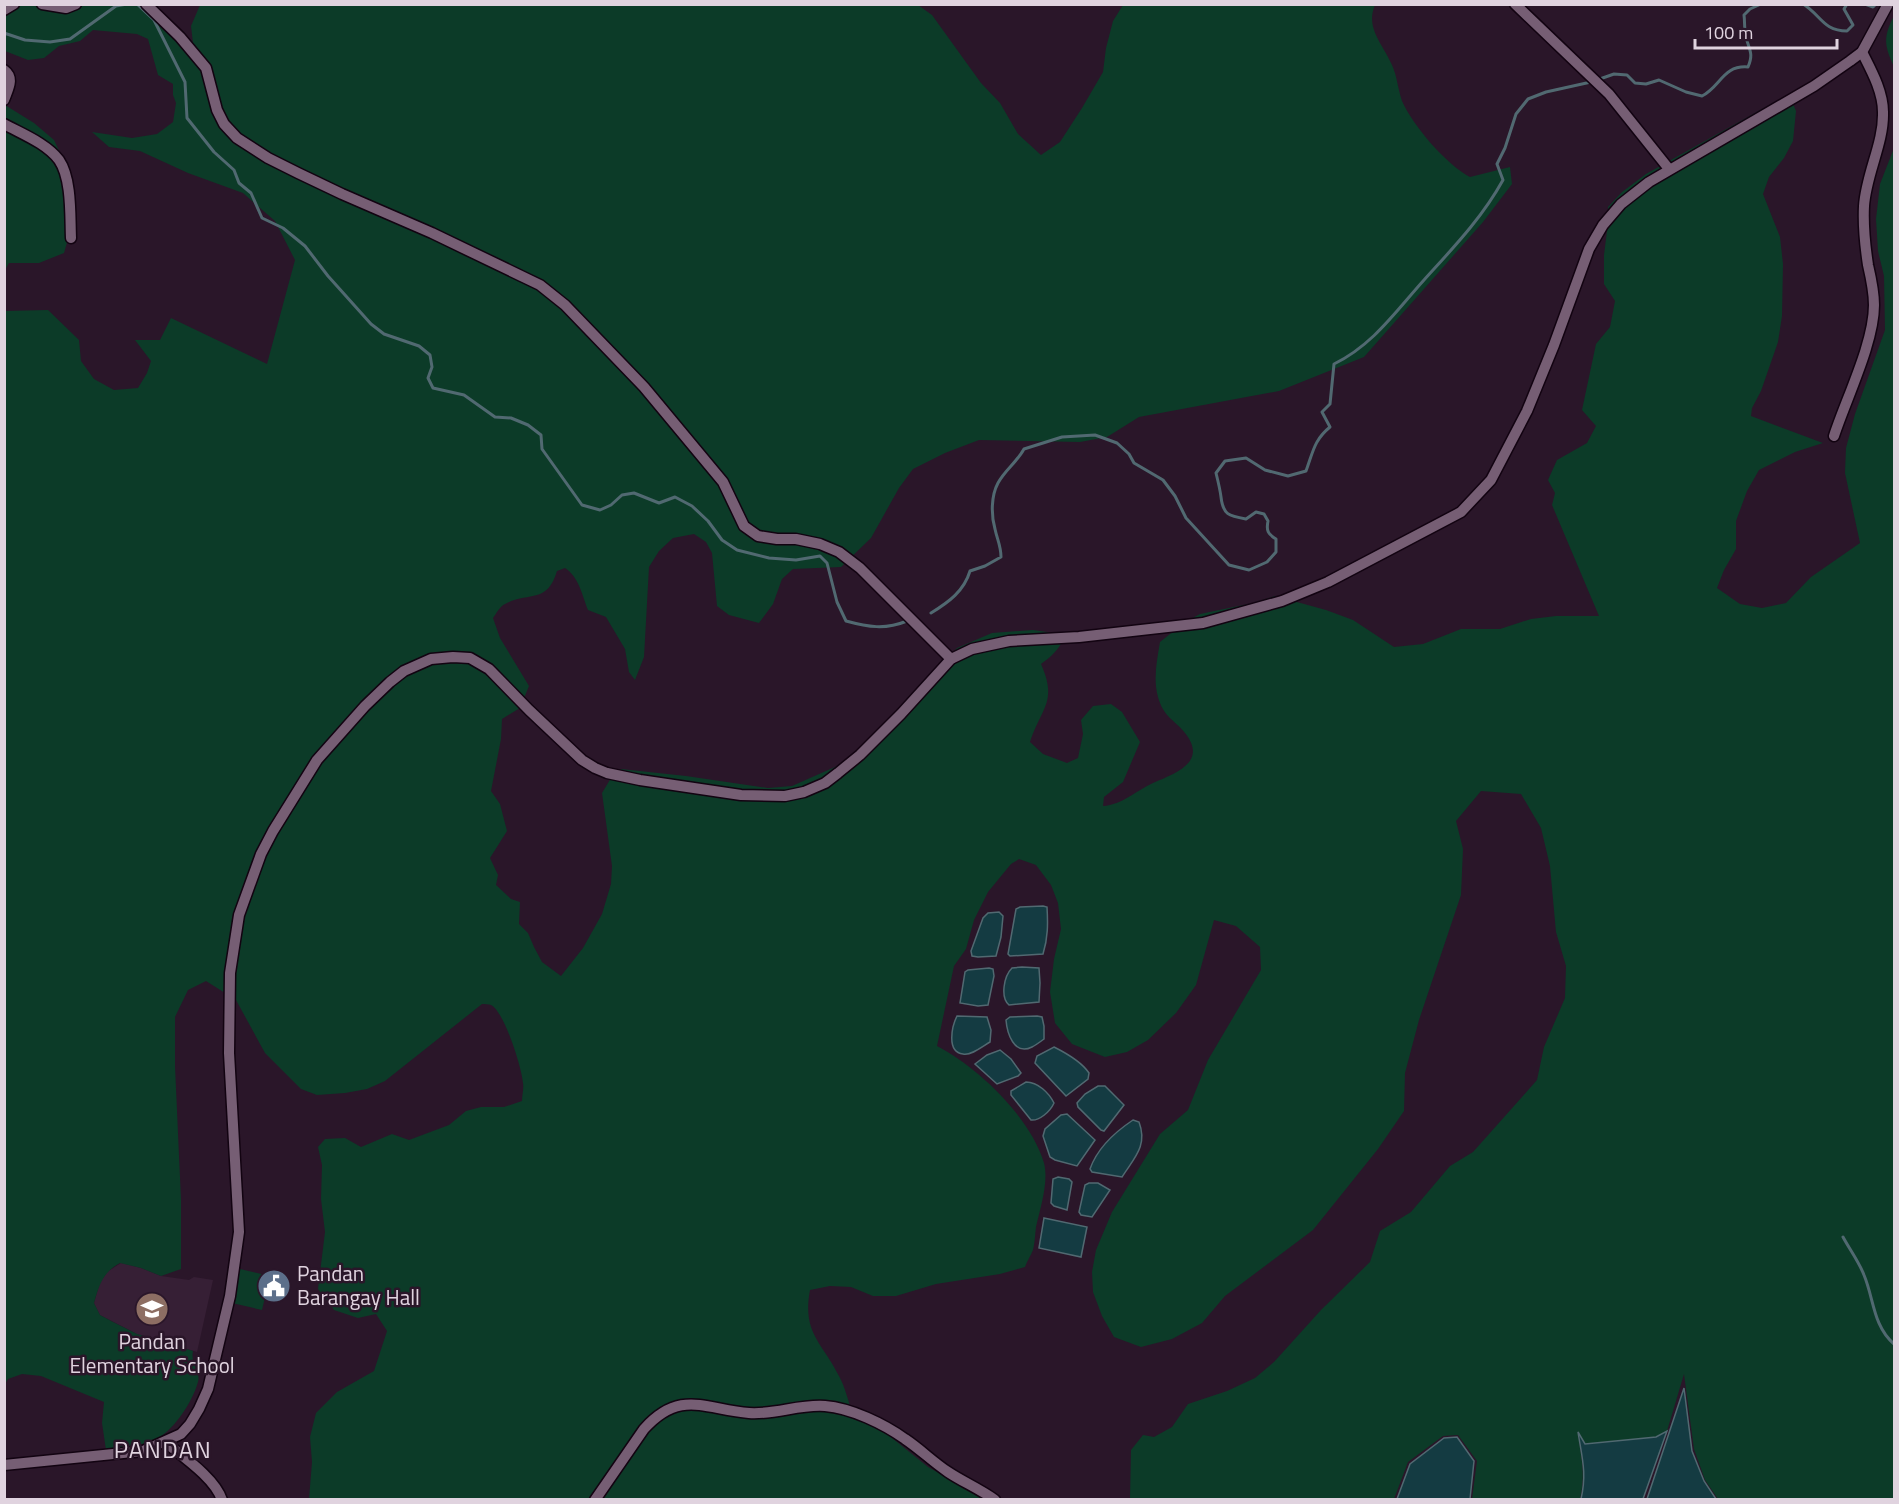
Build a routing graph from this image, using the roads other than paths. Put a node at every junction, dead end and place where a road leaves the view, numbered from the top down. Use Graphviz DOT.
graph roads {
  1 [pos="14,4"];
  2 [pos="42,4"];
  3 [pos="76,4"];
  4 [pos="1515,4"];
  5 [pos="1888,4"];
  6 [pos="147,5"];
  7 [pos="4,10"];
  8 [pos="1862,52"];
  9 [pos="4,70"];
  10 [pos="4,100"];
  11 [pos="4,124"];
  12 [pos="1669,170"];
  13 [pos="71,238"];
  14 [pos="1834,436"];
  15 [pos="951,659"];
  16 [pos="165,1442"];
  17 [pos="4,1465"];
  18 [pos="222,1499"];
  19 [pos="595,1500"];
  20 [pos="995,1500"];
  1 -- 7 [label="street"];
  2 -- 3 [label="street"];
  4 -- 12 [label="street"];
  5 -- 8 [label="street"];
  6 -- 15 [label="street"];
  8 -- 12 [label="street"];
  8 -- 14 [label="street"];
  9 -- 10 [label="street"];
  11 -- 13 [label="street"];
  12 -- 15 [label="street"];
  15 -- 16 [label="street"];
  16 -- 17 [label="street"];
  16 -- 18 [label="street"];
  19 -- 20 [label="street"];
}
